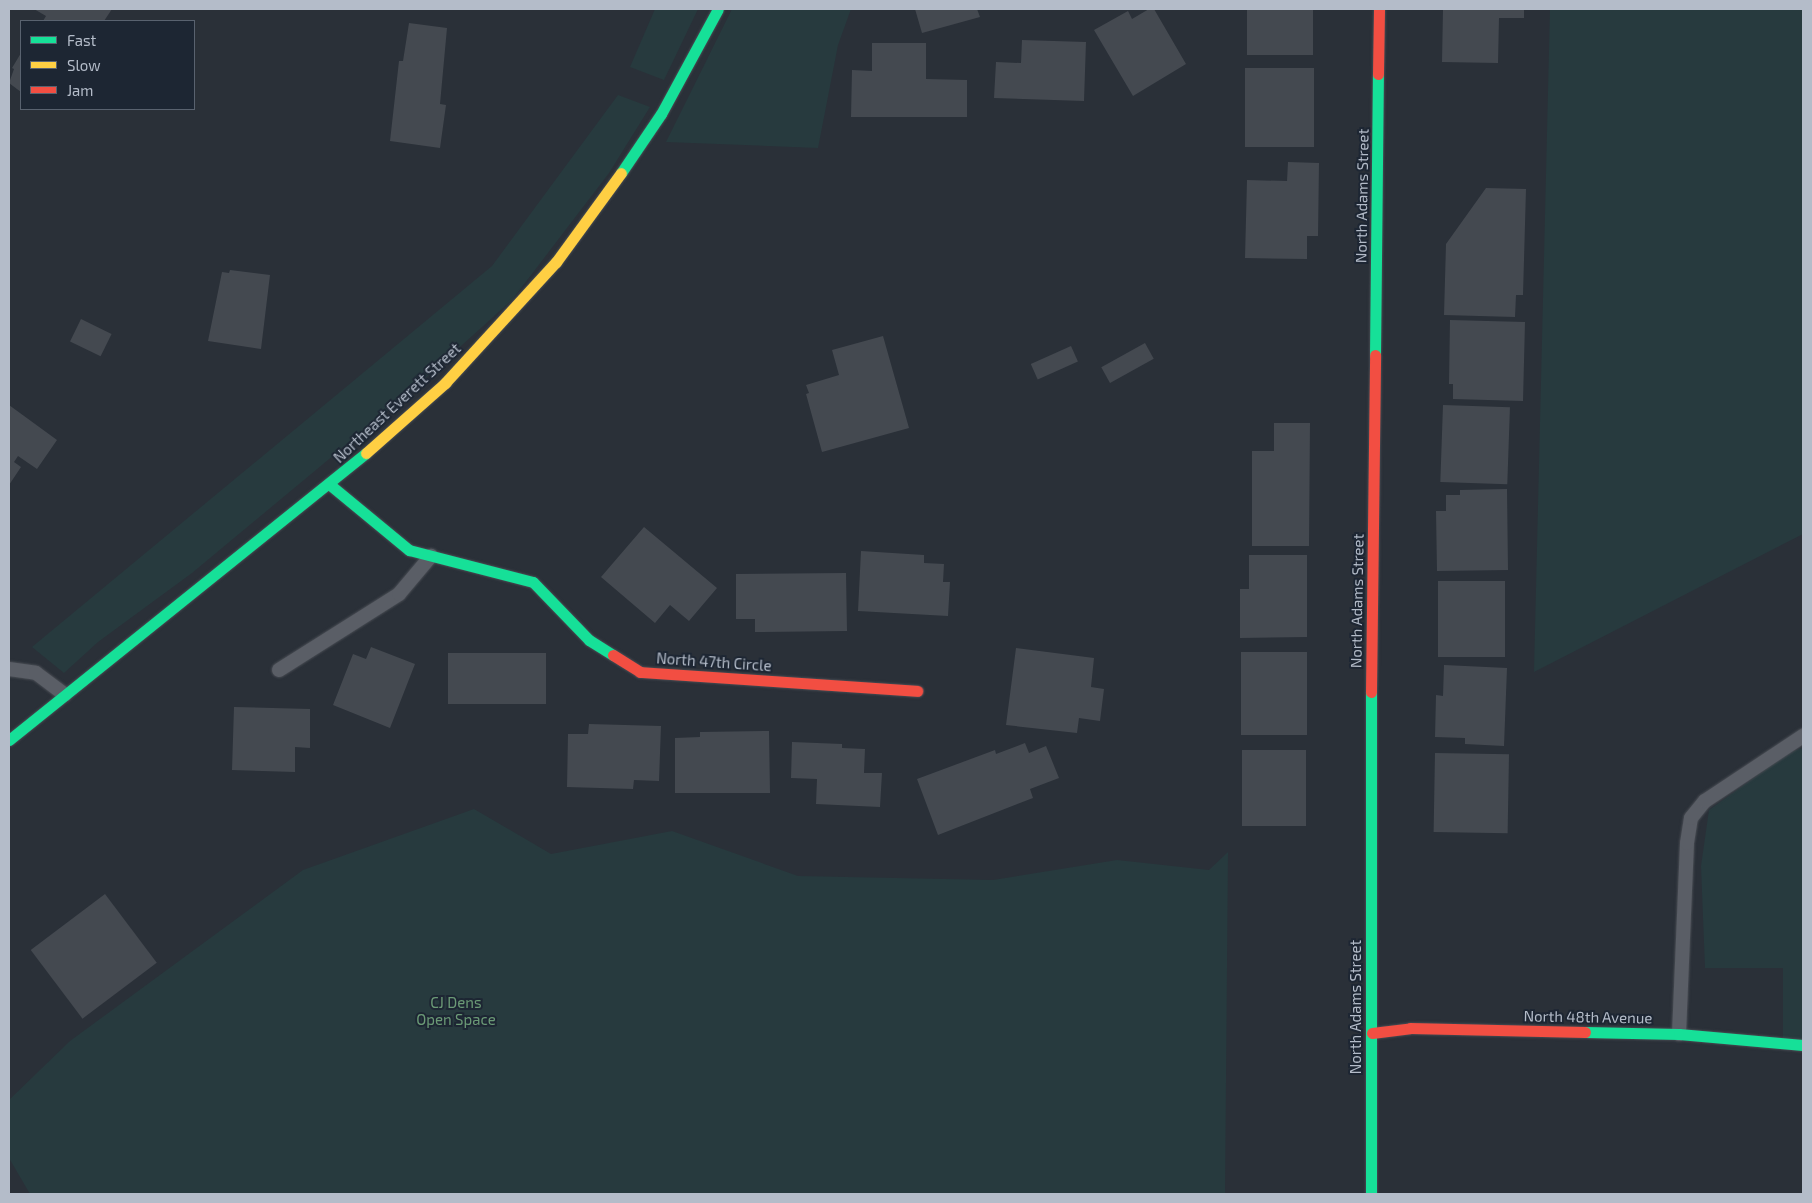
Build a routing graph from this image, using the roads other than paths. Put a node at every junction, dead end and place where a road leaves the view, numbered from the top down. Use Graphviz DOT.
graph roads {
  1 [pos="718,9"];
  2 [pos="1379,9"];
  3 [pos="329,484"];
  4 [pos="432,556"];
  5 [pos="9,669"];
  6 [pos="279,670"];
  7 [pos="917,691"];
  8 [pos="65,695"];
  9 [pos="1803,736"];
  10 [pos="9,740"];
  11 [pos="1372,1033"];
  12 [pos="1680,1034"];
  13 [pos="1803,1045"];
  14 [pos="1371,1194"];
  1 -- 3 [label="street, Northeast Everett Street"];
  2 -- 11 [label="street, North Adams Street"];
  3 -- 4 [label="street, North 47th Circle"];
  3 -- 8 [label="street, Northeast Everett Street"];
  4 -- 6 [label="lane"];
  4 -- 7 [label="street, North 47th Circle"];
  5 -- 8 [label="lane"];
  8 -- 10 [label="street, Northeast Everett Street"];
  9 -- 12 [label="lane"];
  11 -- 12 [label="street, North 48th Avenue"];
  11 -- 14 [label="street, North Adams Street"];
  12 -- 13 [label="street, North 48th Avenue"];
}
